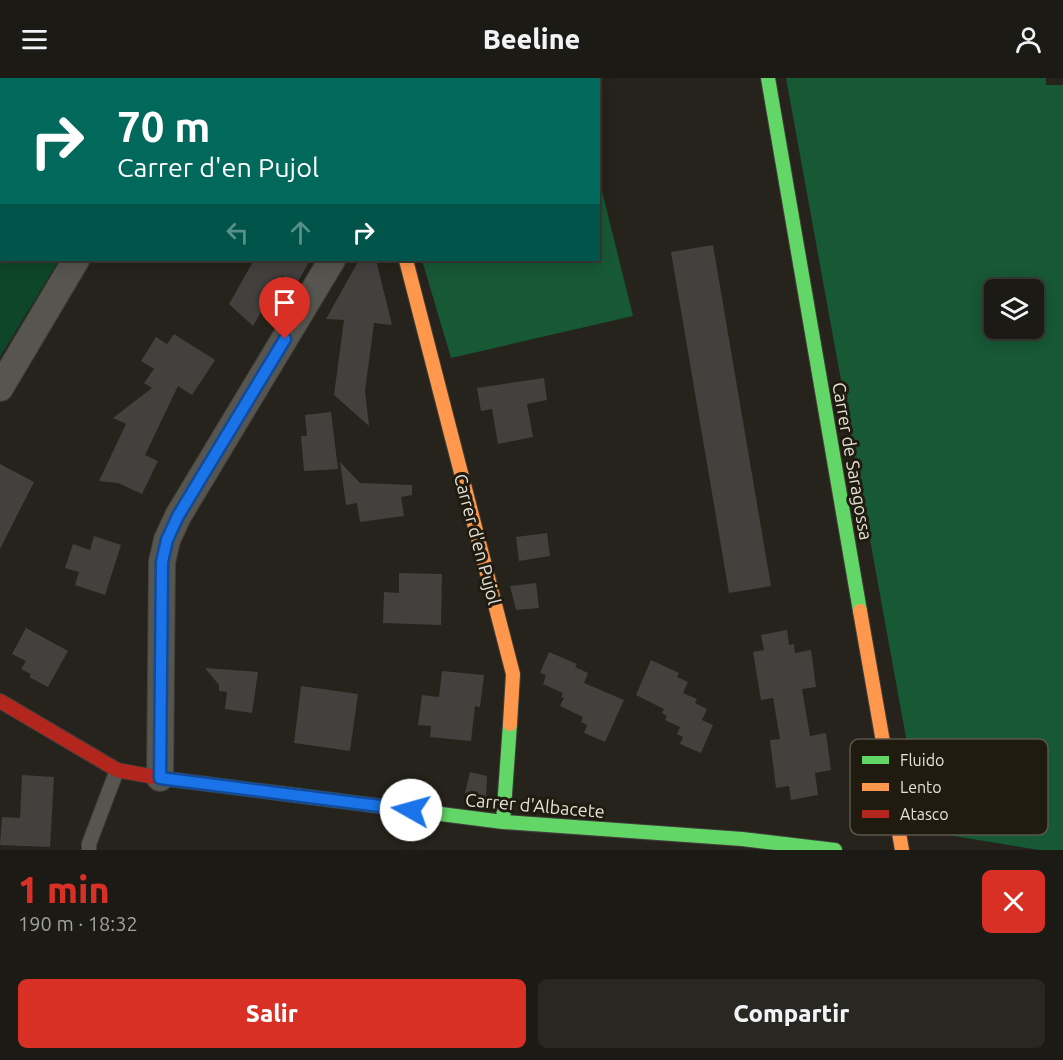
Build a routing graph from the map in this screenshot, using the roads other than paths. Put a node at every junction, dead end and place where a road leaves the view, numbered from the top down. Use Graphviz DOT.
graph roads {
  1 [pos="768,78"];
  2 [pos="75,261"];
  3 [pos="331,261"];
  4 [pos="406,261"];
  5 [pos="0,388"];
  6 [pos="0,701"];
  7 [pos="883,739"];
  8 [pos="117,770"];
  9 [pos="160,778"];
  10 [pos="503,822"];
  11 [pos="899,835"];
  12 [pos="89,850"];
  13 [pos="835,850"];
  14 [pos="902,850"];
  1 -- 7 [label="street, Carrer de Saragossa"];
  2 -- 5 [label="street"];
  3 -- 9 [label="street"];
  4 -- 10 [label="street, Carrer d'en Pujol"];
  6 -- 8 [label="street, Carrer d'Albacete"];
  8 -- 9 [label="street, Carrer d'Albacete"];
  8 -- 12 [label="lane"];
  9 -- 10 [label="street, Carrer d'Albacete"];
  10 -- 13 [label="street, Carrer d'Albacete"];
  11 -- 14 [label="street, Carrer de Saragossa"];
}
